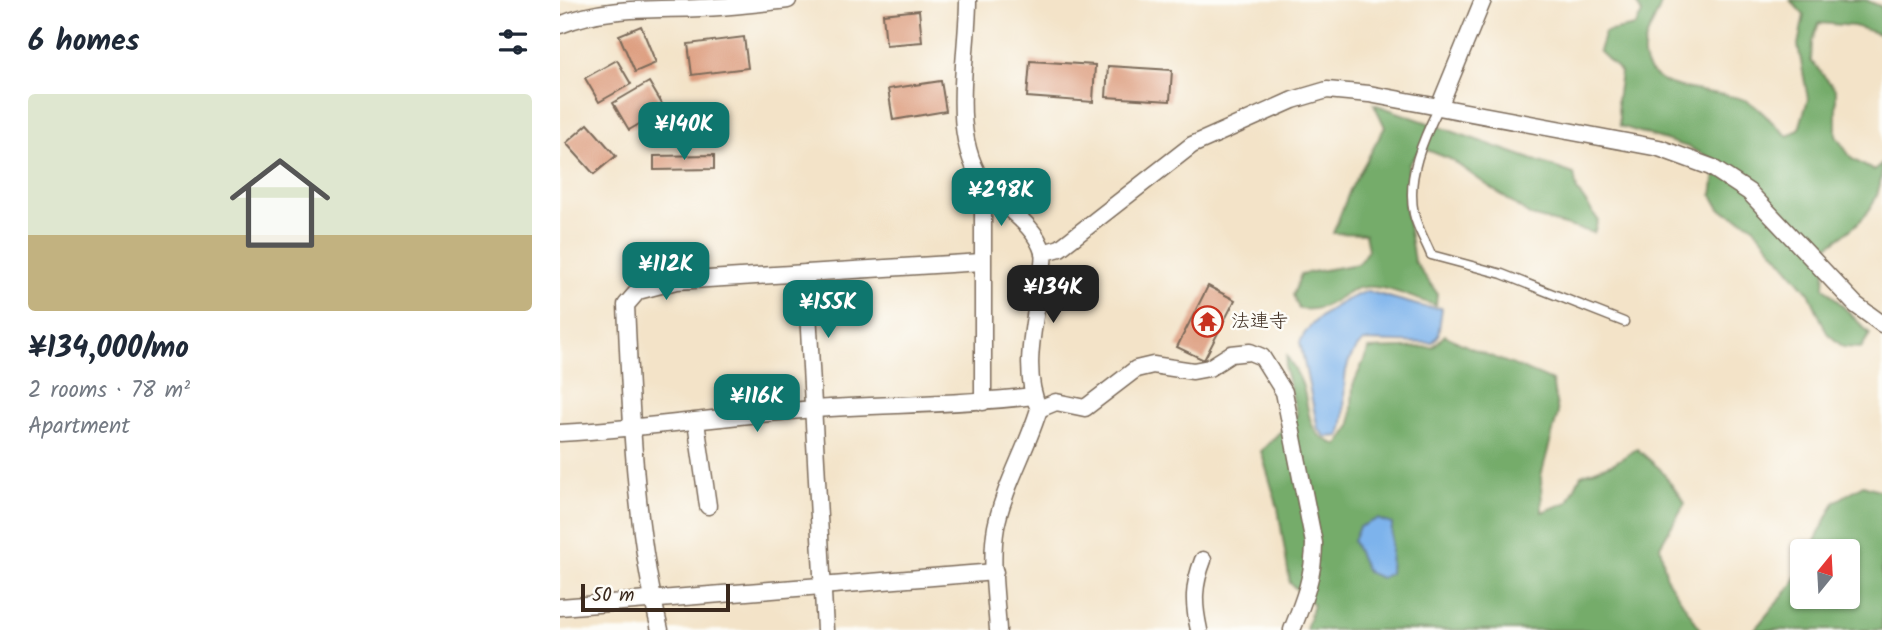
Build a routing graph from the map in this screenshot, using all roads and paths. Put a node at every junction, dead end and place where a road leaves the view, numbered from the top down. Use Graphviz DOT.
graph roads {
  1 [pos="788,0"];
  2 [pos="968,0"];
  3 [pos="1483,0"];
  4 [pos="560,26"];
  5 [pos="1439,107"];
  6 [pos="987,187"];
  7 [pos="1043,253"];
  8 [pos="982,262"];
  9 [pos="806,273"];
  10 [pos="1624,322"];
  11 [pos="1882,324"];
  12 [pos="983,402"];
  13 [pos="1036,403"];
  14 [pos="814,409"];
  15 [pos="696,422"];
  16 [pos="631,430"];
  17 [pos="560,433"];
  18 [pos="708,506"];
  19 [pos="1203,560"];
  20 [pos="995,572"];
  21 [pos="825,586"];
  22 [pos="653,600"];
  23 [pos="560,607"];
  24 [pos="660,630"];
  25 [pos="825,630"];
  26 [pos="998,630"];
  27 [pos="1199,630"];
  28 [pos="1292,630"];
  1 -- 4 [label="street"];
  2 -- 6 [label="street"];
  3 -- 5 [label="street"];
  5 -- 7 [label="street"];
  5 -- 10 [label="lane"];
  5 -- 11 [label="street"];
  6 -- 7 [label="street"];
  6 -- 8 [label="street"];
  7 -- 13 [label="street"];
  8 -- 9 [label="street"];
  8 -- 12 [label="street"];
  9 -- 14 [label="street"];
  9 -- 16 [label="street"];
  12 -- 13 [label="street"];
  12 -- 14 [label="street"];
  13 -- 20 [label="street"];
  13 -- 28 [label="street"];
  14 -- 15 [label="street"];
  14 -- 21 [label="street"];
  15 -- 16 [label="street"];
  15 -- 18 [label="street"];
  16 -- 17 [label="street"];
  16 -- 22 [label="street"];
  19 -- 27 [label="street"];
  20 -- 21 [label="street"];
  20 -- 26 [label="street"];
  21 -- 22 [label="street"];
  21 -- 25 [label="street"];
  22 -- 23 [label="street"];
  22 -- 24 [label="street"];
}
